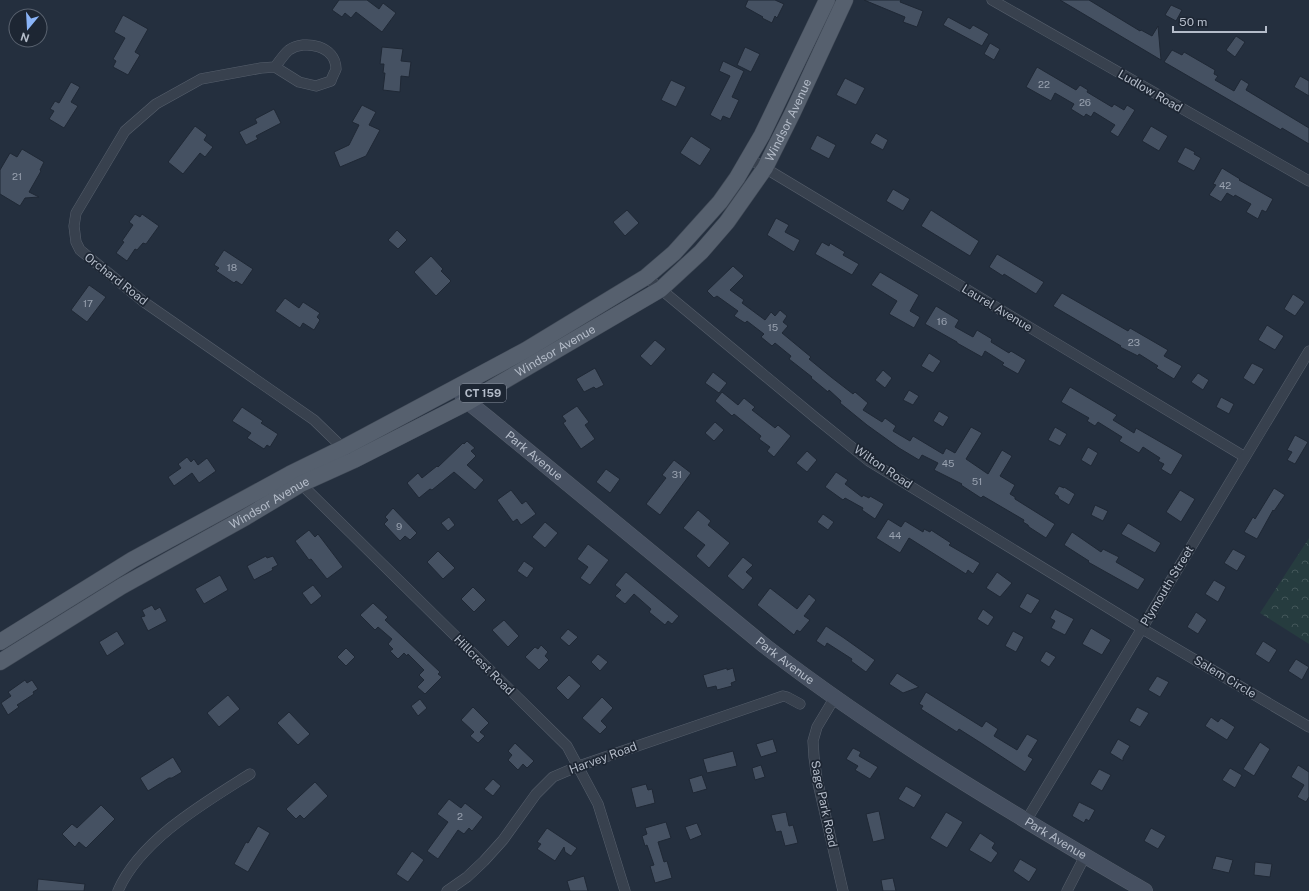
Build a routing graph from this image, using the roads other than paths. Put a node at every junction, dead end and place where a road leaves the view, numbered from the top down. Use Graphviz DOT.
graph roads {
  1 [pos="828,0"];
  2 [pos="845,0"];
  3 [pos="992,0"];
  4 [pos="275,67"];
  5 [pos="750,159"];
  6 [pos="765,168"];
  7 [pos="1309,181"];
  8 [pos="646,276"];
  9 [pos="661,289"];
  10 [pos="1309,351"];
  11 [pos="457,388"];
  12 [pos="468,402"];
  13 [pos="343,448"];
  14 [pos="1245,457"];
  15 [pos="354,460"];
  16 [pos="296,479"];
  17 [pos="1141,628"];
  18 [pos="0,642"];
  19 [pos="0,662"];
  20 [pos="835,697"];
  21 [pos="800,704"];
  22 [pos="1309,727"];
  23 [pos="579,766"];
  24 [pos="250,774"];
  25 [pos="1026,821"];
  26 [pos="1084,856"];
  27 [pos="118,891"];
  28 [pos="447,891"];
  29 [pos="625,891"];
  30 [pos="843,891"];
  31 [pos="1067,891"];
  32 [pos="1145,891"];
  1 -- 5 [label="main road, Windsor Avenue / CT 159"];
  2 -- 6 [label="main road, Windsor Avenue / CT 159"];
  3 -- 7 [label="street, Ludlow Road"];
  4 -- 4 [label="street"];
  4 -- 13 [label="street, Orchard Road"];
  5 -- 6 [label="street, Laurel Avenue"];
  5 -- 8 [label="main road, Windsor Avenue / CT 159"];
  6 -- 9 [label="main road, Windsor Avenue / CT 159"];
  6 -- 14 [label="street, Laurel Avenue"];
  8 -- 9 [label="street, Wilton Road"];
  8 -- 11 [label="main road, Windsor Avenue / CT 159"];
  9 -- 12 [label="main road, Windsor Avenue / CT 159"];
  9 -- 17 [label="street, Wilton Road"];
  10 -- 14 [label="street, Plymouth Street"];
  11 -- 12 [label="main road, Park Avenue"];
  11 -- 13 [label="main road, Windsor Avenue / CT 159"];
  12 -- 15 [label="main road, Windsor Avenue / CT 159"];
  12 -- 20 [label="main road, Park Avenue"];
  13 -- 15 [label="street, Orchard Road"];
  13 -- 16 [label="main road, Windsor Avenue / CT 159"];
  14 -- 17 [label="street, Plymouth Street"];
  15 -- 16 [label="main road, Windsor Avenue / CT 159"];
  16 -- 18 [label="main road, Windsor Avenue / CT 159"];
  16 -- 19 [label="main road, Windsor Avenue / CT 159"];
  16 -- 23 [label="street, Hillcrest Road"];
  17 -- 22 [label="street, Salem Circle"];
  17 -- 25 [label="street, Plymouth Street"];
  20 -- 25 [label="main road, Park Avenue"];
  20 -- 30 [label="street, Sage Park Road"];
  21 -- 23 [label="street, Harvey Road"];
  23 -- 28 [label="street, Harvey Road"];
  23 -- 29 [label="street, Hillcrest Road"];
  24 -- 27 [label="street"];
  25 -- 26 [label="main road, Park Avenue"];
  26 -- 31 [label="street"];
  26 -- 32 [label="main road, Park Avenue"];
}
